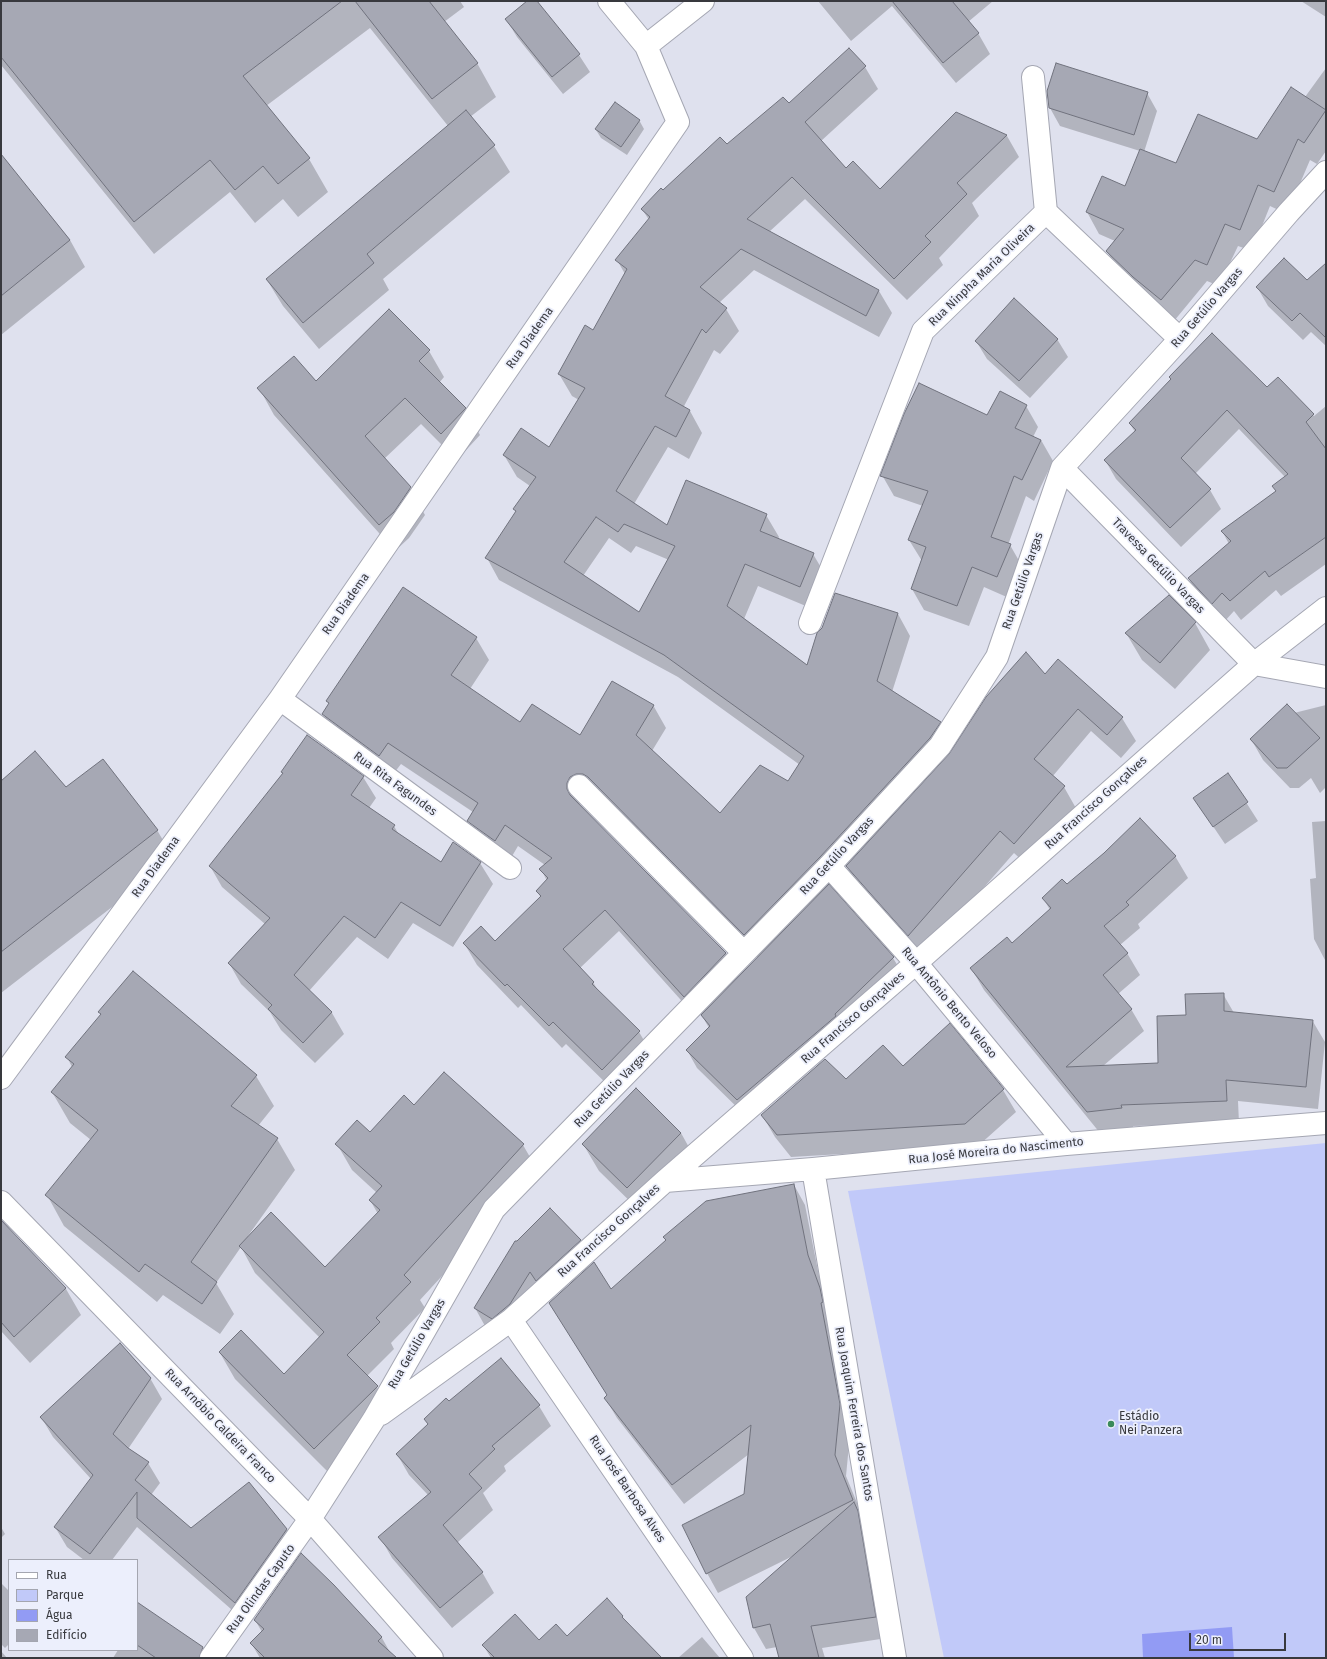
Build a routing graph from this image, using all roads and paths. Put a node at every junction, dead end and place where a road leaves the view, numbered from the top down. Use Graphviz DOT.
graph roads {
  1 [pos="609,1"];
  2 [pos="703,1"];
  3 [pos="646,46"];
  4 [pos="1033,77"];
  5 [pos="1326,172"];
  6 [pos="1046,212"];
  7 [pos="1180,340"];
  8 [pos="1062,468"];
  9 [pos="1326,608"];
  10 [pos="810,623"];
  11 [pos="1254,664"];
  12 [pos="1326,676"];
  13 [pos="280,700"];
  14 [pos="579,786"];
  15 [pos="829,866"];
  16 [pos="510,868"];
  17 [pos="744,953"];
  18 [pos="916,963"];
  19 [pos="1,1078"];
  20 [pos="1326,1122"];
  21 [pos="1066,1144"];
  22 [pos="813,1169"];
  23 [pos="665,1181"];
  24 [pos="1,1202"];
  25 [pos="511,1320"];
  26 [pos="374,1419"];
  27 [pos="310,1519"];
  28 [pos="211,1658"];
  29 [pos="432,1658"];
  30 [pos="742,1658"];
  31 [pos="895,1658"];
  1 -- 3 [label="street"];
  2 -- 3 [label="street"];
  3 -- 13 [label="street, Rua Diadema"];
  4 -- 6 [label="street"];
  5 -- 7 [label="street, Rua Getúlio Vargas"];
  6 -- 7 [label="street"];
  6 -- 10 [label="street, Rua Ninpha Maria Oliveira"];
  7 -- 8 [label="street, Rua Getúlio Vargas"];
  8 -- 11 [label="street, Travessa Getúlio Vargas"];
  8 -- 15 [label="street, Rua Getúlio Vargas"];
  9 -- 11 [label="street, Rua Francisco Gonçalves"];
  11 -- 12 [label="street"];
  11 -- 18 [label="street, Rua Francisco Gonçalves"];
  13 -- 16 [label="street, Rua Rita Fagundes"];
  13 -- 19 [label="street, Rua Diadema"];
  14 -- 17 [label="street"];
  15 -- 17 [label="street, Rua Getúlio Vargas"];
  15 -- 18 [label="street, Rua Antônio Bento Veloso"];
  17 -- 26 [label="street, Rua Getúlio Vargas"];
  18 -- 21 [label="street, Rua Antônio Bento Veloso"];
  18 -- 23 [label="street, Rua Francisco Gonçalves"];
  20 -- 21 [label="street, Rua José Moreira do Nascimento"];
  21 -- 22 [label="street, Rua José Moreira do Nascimento"];
  22 -- 23 [label="street, Rua José Moreira do Nascimento"];
  22 -- 31 [label="street, Rua Joaquim Ferreira dos Santos"];
  23 -- 25 [label="street, Rua Francisco Gonçalves"];
  24 -- 27 [label="street, Rua Arnóbio Caldeira Franco"];
  25 -- 26 [label="street, Rua Francisco Gonçalves"];
  25 -- 30 [label="street, Rua José Barbosa Alves"];
  26 -- 27 [label="street, Rua Getúlio Vargas"];
  27 -- 28 [label="street, Rua Olindas Caputo"];
  27 -- 29 [label="street, Rua Arnóbio Caldeira Franco"];
}
